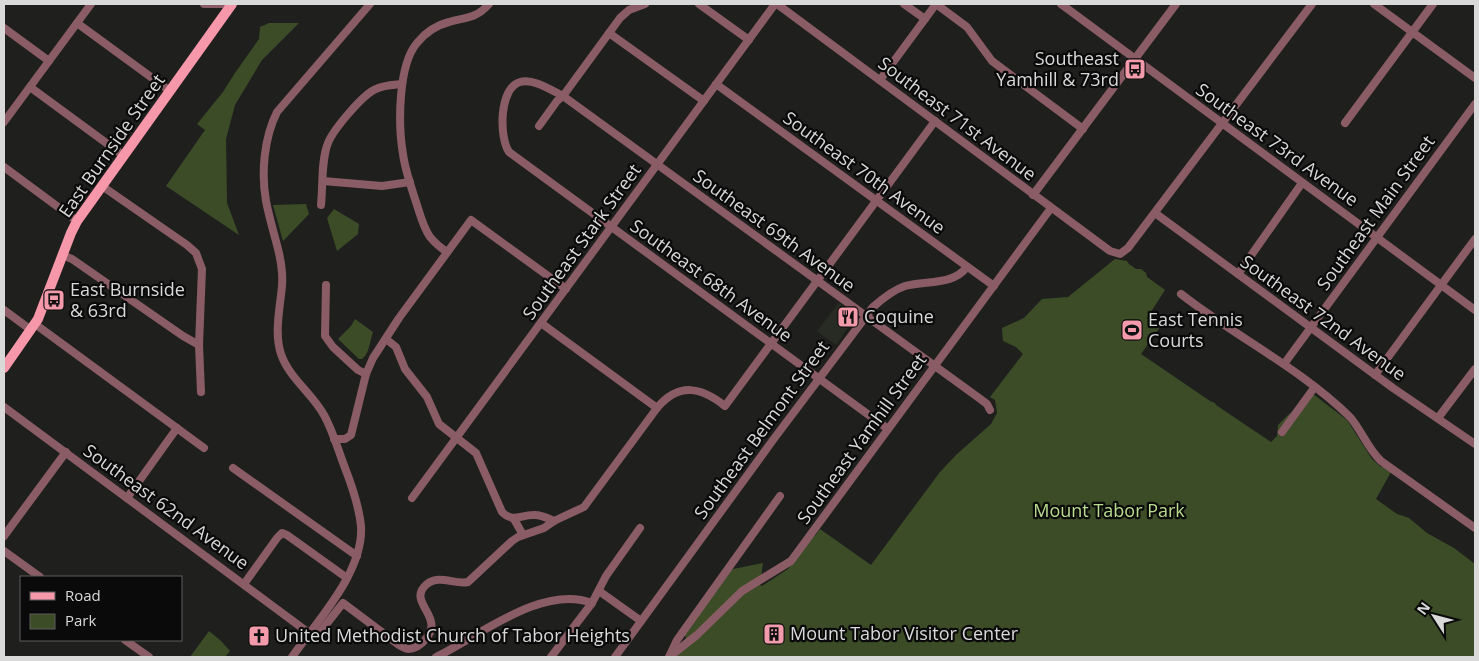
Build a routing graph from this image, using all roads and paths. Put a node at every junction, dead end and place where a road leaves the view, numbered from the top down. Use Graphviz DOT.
graph roads {
  1 [pos="91,4"];
  2 [pos="204,4"];
  3 [pos="222,4"];
  4 [pos="232,4"];
  5 [pos="370,4"];
  6 [pos="489,4"];
  7 [pos="645,4"];
  8 [pos="700,4"];
  9 [pos="776,4"];
  10 [pos="904,4"];
  11 [pos="936,4"];
  12 [pos="1061,4"];
  13 [pos="1174,4"];
  14 [pos="1312,4"];
  15 [pos="1374,4"];
  16 [pos="1433,4"];
  17 [pos="925,19"];
  18 [pos="77,23"];
  19 [pos="4,28"];
  20 [pos="609,32"];
  21 [pos="1413,32"];
  22 [pos="749,40"];
  23 [pos="1135,58"];
  24 [pos="49,61"];
  25 [pos="1475,78"];
  26 [pos="880,80"];
  27 [pos="402,84"];
  28 [pos="716,84"];
  29 [pos="30,87"];
  30 [pos="170,91"];
  31 [pos="563,96"];
  32 [pos="704,101"];
  33 [pos="1475,104"];
  34 [pos="935,121"];
  35 [pos="4,122"];
  36 [pos="1222,123"];
  37 [pos="1344,123"];
  38 [pos="539,126"];
  39 [pos="1083,129"];
  40 [pos="124,156"];
  41 [pos="516,158"];
  42 [pos="658,164"];
  43 [pos="4,167"];
  44 [pos="323,181"];
  45 [pos="410,182"];
  46 [pos="1302,183"];
  47 [pos="102,186"];
  48 [pos="1033,195"];
  49 [pos="877,200"];
  50 [pos="321,205"];
  51 [pos="1051,208"];
  52 [pos="1155,213"];
  53 [pos="77,221"];
  54 [pos="611,227"];
  55 [pos="1377,237"];
  56 [pos="1475,239"];
  57 [pos="448,252"];
  58 [pos="62,255"];
  59 [pos="967,267"];
  60 [pos="1238,274"];
  61 [pos="817,281"];
  62 [pos="326,284"];
  63 [pos="1442,285"];
  64 [pos="994,286"];
  65 [pos="566,288"];
  66 [pos="1181,294"];
  67 [pos="4,310"];
  68 [pos="1475,310"];
  69 [pos="865,316"];
  70 [pos="540,323"];
  71 [pos="33,327"];
  72 [pos="1311,328"];
  73 [pos="386,339"];
  74 [pos="772,344"];
  75 [pos="199,345"];
  76 [pos="1284,364"];
  77 [pos="934,366"];
  78 [pos="4,368"];
  79 [pos="1475,369"];
  80 [pos="366,374"];
  81 [pos="1375,375"];
  82 [pos="819,378"];
  83 [pos="1314,388"];
  84 [pos="201,392"];
  85 [pos="4,407"];
  86 [pos="657,408"];
  87 [pos="990,410"];
  88 [pos="1438,418"];
  89 [pos="177,428"];
  90 [pos="888,429"];
  91 [pos="1282,432"];
  92 [pos="456,438"];
  93 [pos="334,440"];
  94 [pos="1475,444"];
  95 [pos="204,448"];
  96 [pos="66,452"];
  97 [pos="233,468"];
  98 [pos="780,496"];
  99 [pos="127,498"];
  100 [pos="412,498"];
  101 [pos="514,519"];
  102 [pos="554,521"];
  103 [pos="640,528"];
  104 [pos="1475,528"];
  105 [pos="522,535"];
  106 [pos="4,536"];
  107 [pos="4,551"];
  108 [pos="357,556"];
  109 [pos="39,576"];
  110 [pos="347,578"];
  111 [pos="244,584"];
  112 [pos="599,591"];
  113 [pos="592,603"];
  114 [pos="641,621"];
  115 [pos="309,632"];
  116 [pos="126,641"];
  117 [pos="411,649"];
  118 [pos="149,657"];
  119 [pos="292,657"];
  120 [pos="417,657"];
  121 [pos="436,657"];
  122 [pos="551,657"];
  123 [pos="615,657"];
  124 [pos="669,657"];
  1 -- 18 [label="street"];
  2 -- 3 [label="street"];
  4 -- 30 [label="main road, East Burnside Street"];
  5 -- 93 [label="street"];
  6 -- 27 [label="street"];
  7 -- 20 [label="street"];
  8 -- 22 [label="street"];
  9 -- 22 [label="street, Southeast Stark Street"];
  9 -- 26 [label="street, Southeast 71st Avenue"];
  10 -- 17 [label="street"];
  11 -- 17 [label="street"];
  11 -- 39 [label="street"];
  12 -- 23 [label="street, Southeast 73rd Avenue"];
  13 -- 23 [label="street"];
  14 -- 36 [label="street"];
  15 -- 21 [label="street"];
  16 -- 21 [label="street"];
  17 -- 26 [label="street"];
  18 -- 24 [label="street"];
  18 -- 30 [label="street"];
  19 -- 24 [label="street"];
  20 -- 31 [label="street"];
  20 -- 32 [label="street"];
  21 -- 25 [label="street"];
  21 -- 37 [label="street"];
  22 -- 28 [label="street, Southeast Stark Street"];
  23 -- 36 [label="street, Southeast 73rd Avenue"];
  23 -- 39 [label="street"];
  24 -- 29 [label="street"];
  26 -- 34 [label="street, Southeast 71st Avenue"];
  27 -- 44 [label="street"];
  27 -- 45 [label="street"];
  28 -- 32 [label="street, Southeast Stark Street"];
  28 -- 49 [label="street, Southeast 70th Avenue"];
  29 -- 35 [label="street"];
  29 -- 40 [label="street"];
  30 -- 40 [label="main road, East Burnside Street"];
  31 -- 38 [label="street"];
  31 -- 41 [label="street, Southeast 69th Avenue"];
  31 -- 42 [label="street, Southeast 69th Avenue"];
  32 -- 42 [label="street, Southeast Stark Street"];
  33 -- 55 [label="street, Southeast Main Street"];
  34 -- 48 [label="street, Southeast 71st Avenue"];
  34 -- 49 [label="street"];
  36 -- 46 [label="street, Southeast 73rd Avenue"];
  36 -- 52 [label="street"];
  39 -- 48 [label="street"];
  40 -- 47 [label="main road, East Burnside Street"];
  41 -- 54 [label="street, Southeast 68th Avenue"];
  42 -- 54 [label="street, Southeast Stark Street"];
  42 -- 61 [label="street, Southeast 69th Avenue"];
  43 -- 53 [label="street"];
  44 -- 45 [label="street"];
  44 -- 50 [label="street"];
  45 -- 57 [label="street"];
  46 -- 55 [label="street, Southeast 73rd Avenue"];
  46 -- 60 [label="street"];
  47 -- 53 [label="main road, East Burnside Street"];
  47 -- 75 [label="street"];
  48 -- 51 [label="street, Southeast 71st Avenue"];
  49 -- 59 [label="street, Southeast 70th Avenue"];
  49 -- 61 [label="street"];
  51 -- 52 [label="street, Southeast 71st Avenue"];
  51 -- 64 [label="street, Southeast Yamhill Street"];
  52 -- 60 [label="street, Southeast 72nd Avenue"];
  53 -- 58 [label="main road, East Burnside Street"];
  54 -- 65 [label="street, Southeast Stark Street"];
  54 -- 74 [label="street, Southeast 68th Avenue"];
  55 -- 63 [label="street, Southeast 73rd Avenue"];
  55 -- 72 [label="street, Southeast Main Street"];
  56 -- 63 [label="street"];
  57 -- 65 [label="street"];
  57 -- 73 [label="street"];
  58 -- 71 [label="main road, East Burnside Street"];
  58 -- 75 [label="street"];
  59 -- 64 [label="street, Southeast 70th Avenue"];
  59 -- 69 [label="street, Southeast Belmont Street"];
  60 -- 72 [label="street, Southeast 72nd Avenue"];
  61 -- 69 [label="street, Southeast 69th Avenue"];
  61 -- 74 [label="street"];
  62 -- 80 [label="street"];
  63 -- 68 [label="street, Southeast 73rd Avenue"];
  63 -- 81 [label="street"];
  64 -- 77 [label="street, Southeast Yamhill Street"];
  65 -- 70 [label="street, Southeast Stark Street"];
  66 -- 76 [label="street"];
  67 -- 71 [label="street"];
  69 -- 77 [label="street, Southeast 69th Avenue"];
  69 -- 82 [label="street, Southeast Belmont Street"];
  70 -- 86 [label="street"];
  70 -- 92 [label="street, Southeast Stark Street"];
  71 -- 78 [label="main road, East Burnside Street"];
  71 -- 89 [label="street"];
  72 -- 76 [label="street, Southeast Main Street"];
  72 -- 81 [label="street, Southeast 72nd Avenue"];
  73 -- 80 [label="street"];
  73 -- 92 [label="street"];
  74 -- 82 [label="street, Southeast 68th Avenue"];
  74 -- 86 [label="street"];
  75 -- 84 [label="street"];
  76 -- 83 [label="street"];
  77 -- 87 [label="street, Southeast 69th Avenue"];
  77 -- 90 [label="street, Southeast Yamhill Street"];
  79 -- 88 [label="street"];
  80 -- 93 [label="street"];
  81 -- 88 [label="street, Southeast 72nd Avenue"];
  82 -- 90 [label="street, Southeast 68th Avenue"];
  82 -- 114 [label="street, Southeast Belmont Street"];
  83 -- 91 [label="street"];
  83 -- 104 [label="street"];
  85 -- 96 [label="street, Southeast 62nd Avenue"];
  86 -- 102 [label="street"];
  88 -- 94 [label="street, Southeast 72nd Avenue"];
  89 -- 95 [label="street"];
  89 -- 99 [label="street"];
  90 -- 124 [label="street, Southeast Yamhill Street"];
  92 -- 100 [label="street, Southeast Stark Street"];
  92 -- 101 [label="street"];
  93 -- 108 [label="street"];
  96 -- 99 [label="street, Southeast 62nd Avenue"];
  96 -- 106 [label="street"];
  97 -- 108 [label="street"];
  98 -- 124 [label="street"];
  99 -- 111 [label="street, Southeast 62nd Avenue"];
  101 -- 102 [label="street"];
  101 -- 105 [label="street"];
  102 -- 105 [label="street"];
  103 -- 112 [label="street"];
  105 -- 117 [label="street"];
  107 -- 109 [label="street"];
  108 -- 110 [label="street"];
  110 -- 111 [label="street"];
  110 -- 115 [label="street"];
  111 -- 115 [label="street, Southeast 62nd Avenue"];
  112 -- 113 [label="street"];
  112 -- 114 [label="street"];
  113 -- 121 [label="street"];
  113 -- 122 [label="street"];
  114 -- 123 [label="street, Southeast Belmont Street"];
  115 -- 117 [label="street"];
  115 -- 119 [label="street"];
  116 -- 118 [label="street"];
  117 -- 120 [label="street"];
}
